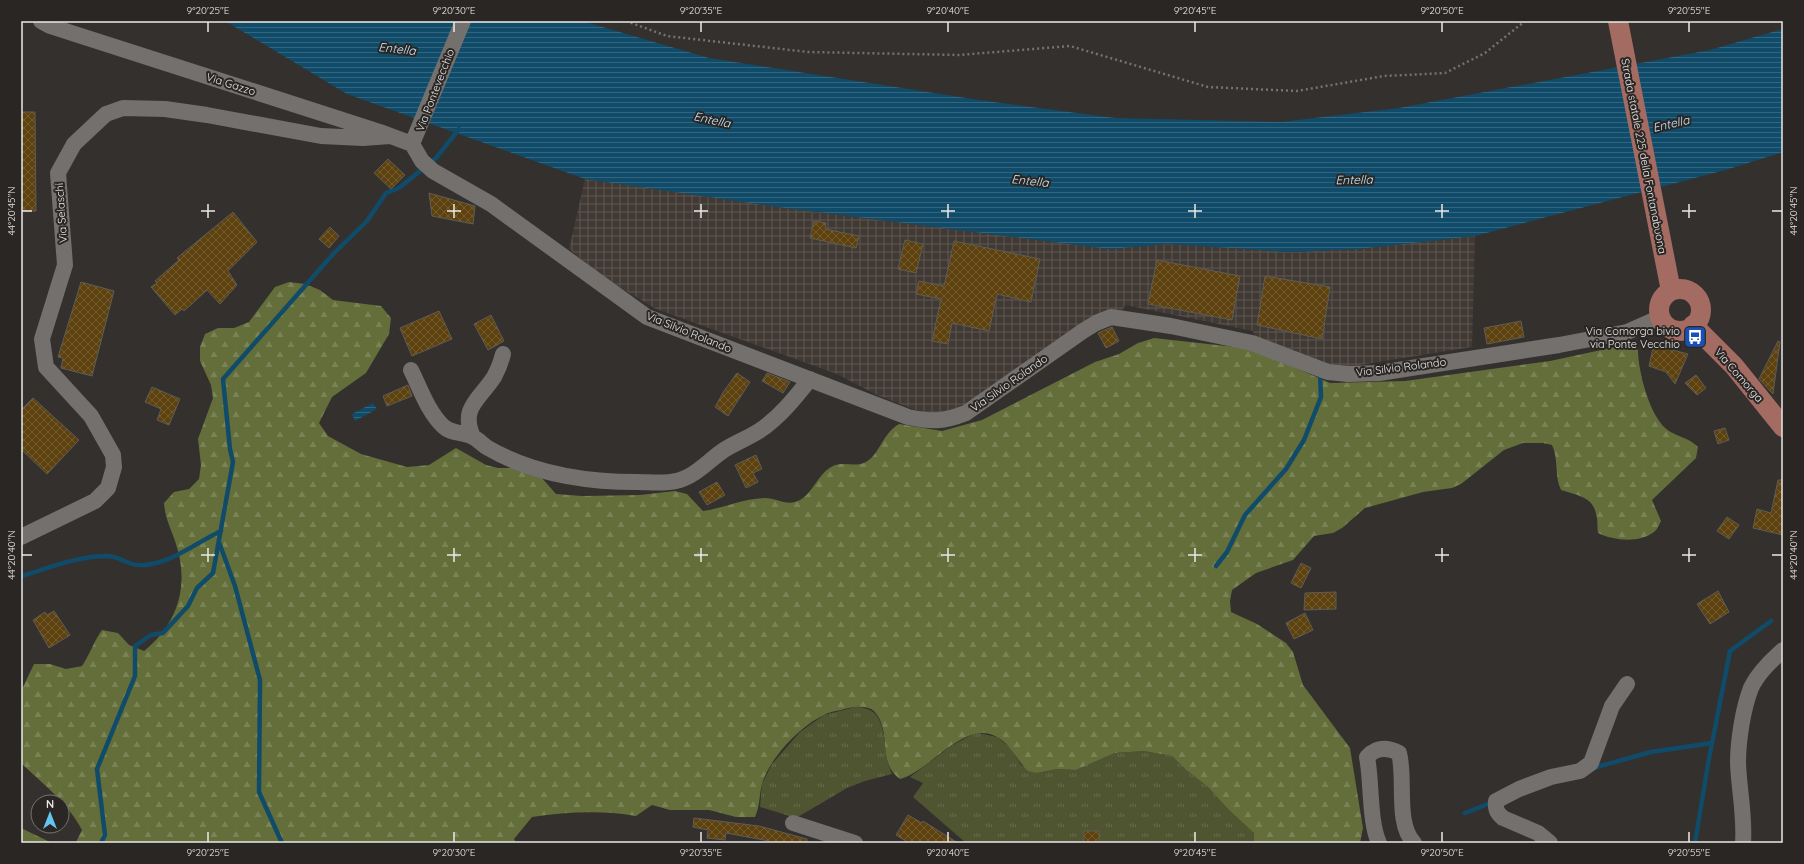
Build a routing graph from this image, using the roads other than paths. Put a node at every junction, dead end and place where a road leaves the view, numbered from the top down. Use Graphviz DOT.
graph roads {
  1 [pos="41,21"];
  2 [pos="463,21"];
  3 [pos="1618,21"];
  4 [pos="390,136"];
  5 [pos="415,140"];
  6 [pos="1670,285"];
  7 [pos="1661,318"];
  8 [pos="1694,325"];
  9 [pos="503,354"];
  10 [pos="411,370"];
  11 [pos="810,379"];
  12 [pos="794,400"];
  13 [pos="1783,427"];
  14 [pos="774,433"];
  15 [pos="473,437"];
  16 [pos="21,537"];
  17 [pos="1783,650"];
  18 [pos="1627,684"];
  19 [pos="793,823"];
  20 [pos="855,843"];
  21 [pos="1379,843"];
  22 [pos="1414,843"];
  23 [pos="1550,843"];
  24 [pos="1742,843"];
  1 -- 4 [label="street, Via Gazzo"];
  2 -- 5 [label="street, Via Pontevecchio"];
  3 -- 6 [label="main road, Strada statale 225 della Fontanabuona"];
  4 -- 5 [label="street, Via Gazzo"];
  4 -- 16 [label="street, Via Selaschi"];
  5 -- 11 [label="street, Via Silvio Rolando"];
  6 -- 7 [label="main road"];
  6 -- 8 [label="main road"];
  7 -- 8 [label="main road"];
  7 -- 11 [label="street, Via Silvio Rolando"];
  8 -- 13 [label="main road, Via Comorga"];
  9 -- 15 [label="street"];
  10 -- 15 [label="street"];
  11 -- 12 [label="street"];
  12 -- 14 [label="street"];
  12 -- 15 [label="street"];
  17 -- 24 [label="street"];
  18 -- 23 [label="street"];
  19 -- 20 [label="street"];
  21 -- 22 [label="street"];
}
